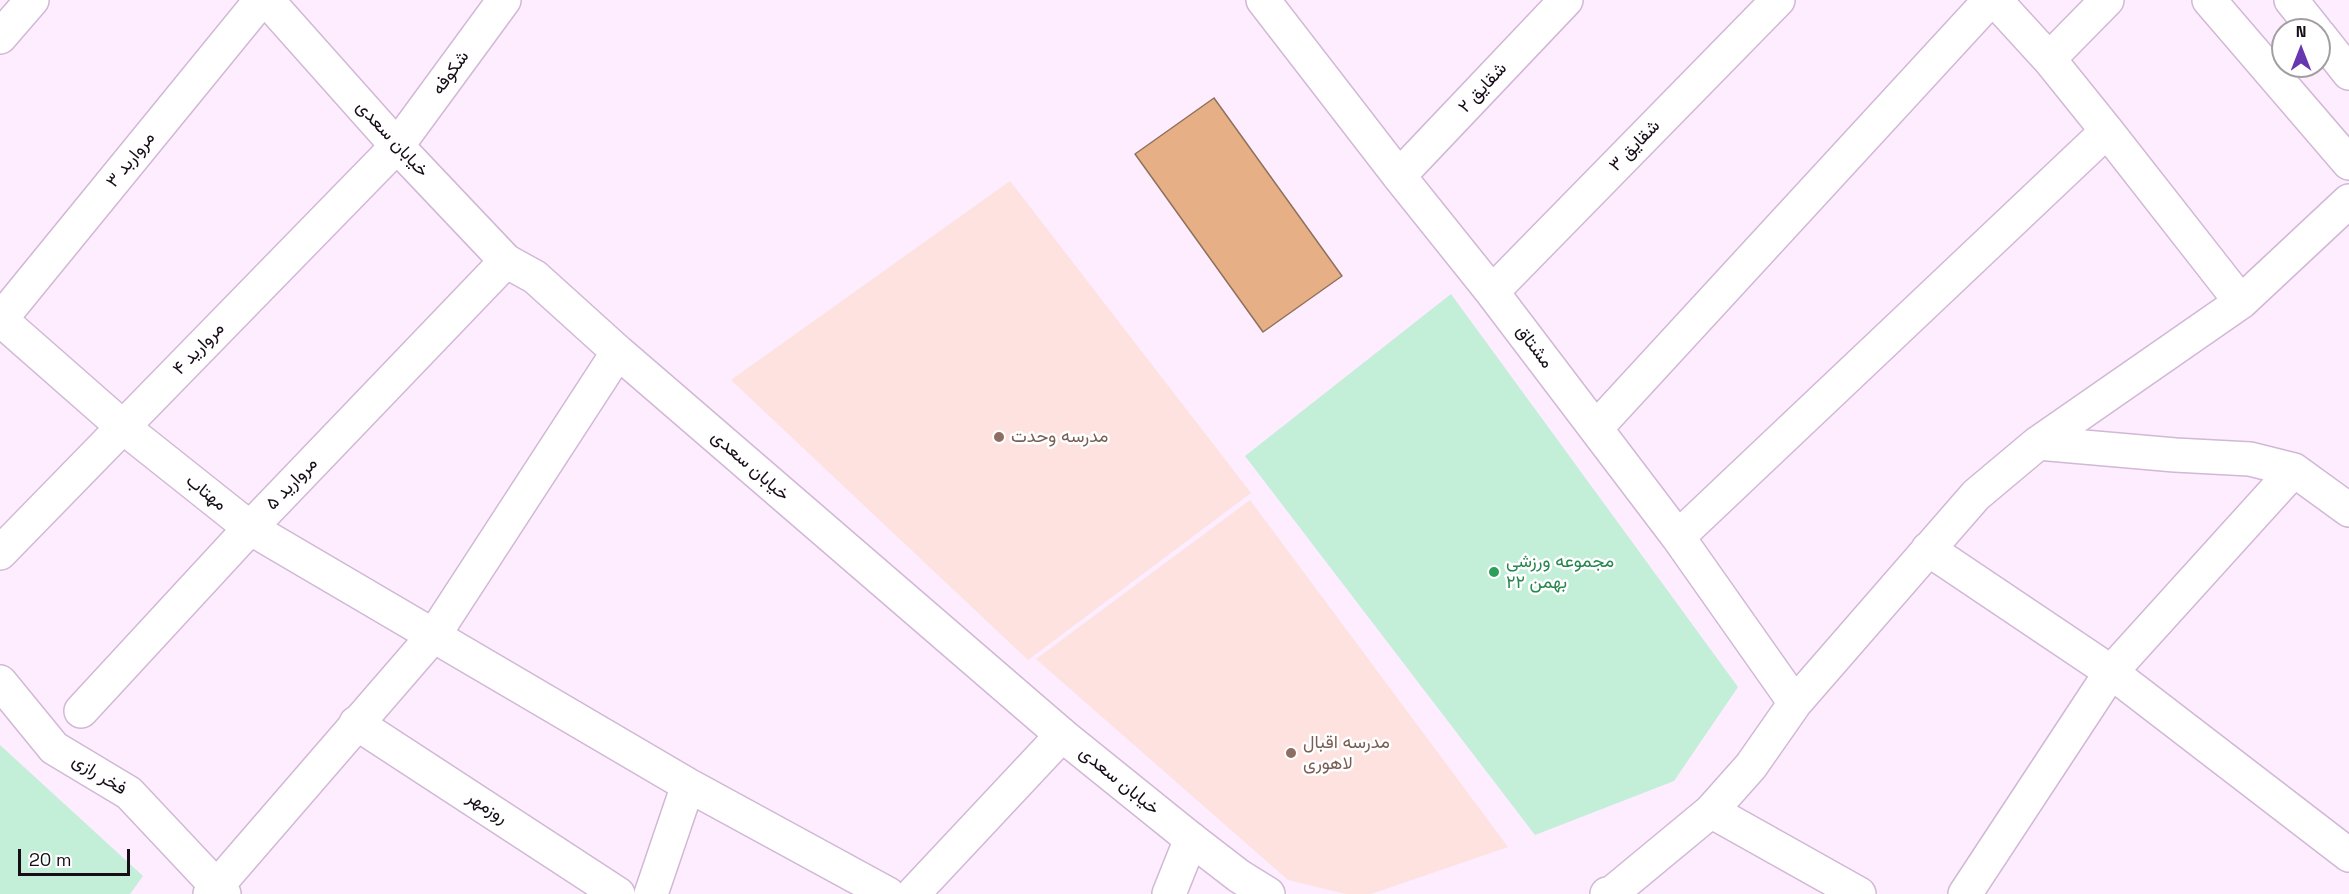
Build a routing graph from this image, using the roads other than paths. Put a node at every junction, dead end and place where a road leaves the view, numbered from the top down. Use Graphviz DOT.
graph roads {
  1 [pos="32,0"];
  2 [pos="261,0"];
  3 [pos="267,0"];
  4 [pos="504,0"];
  5 [pos="1263,0"];
  6 [pos="1566,0"];
  7 [pos="1778,0"];
  8 [pos="1990,0"];
  9 [pos="1995,0"];
  10 [pos="2107,0"];
  11 [pos="2209,0"];
  12 [pos="2291,0"];
  13 [pos="2305,18"];
  14 [pos="0,37"];
  15 [pos="2331,50"];
  16 [pos="2049,59"];
  17 [pos="2349,73"];
  18 [pos="2107,131"];
  19 [pos="397,146"];
  20 [pos="2349,163"];
  21 [pos="1399,176"];
  22 [pos="2349,201"];
  23 [pos="506,261"];
  24 [pos="1492,292"];
  25 [pos="2241,302"];
  26 [pos="0,319"];
  27 [pos="618,352"];
  28 [pos="123,427"];
  29 [pos="1596,428"];
  30 [pos="2038,444"];
  31 [pos="2295,470"];
  32 [pos="2349,510"];
  33 [pos="250,528"];
  34 [pos="1678,537"];
  35 [pos="1928,549"];
  36 [pos="0,553"];
  37 [pos="434,635"];
  38 [pos="2111,672"];
  39 [pos="0,682"];
  40 [pos="1795,703"];
  41 [pos="81,711"];
  42 [pos="356,723"];
  43 [pos="1062,735"];
  44 [pos="688,785"];
  45 [pos="1711,811"];
  46 [pos="1191,839"];
  47 [pos="2349,855"];
  48 [pos="216,892"];
  49 [pos="618,894"];
  50 [pos="651,894"];
  51 [pos="888,894"];
  52 [pos="913,894"];
  53 [pos="1169,894"];
  54 [pos="1268,894"];
  55 [pos="1607,894"];
  56 [pos="1858,894"];
  57 [pos="1965,894"];
  1 -- 14 [label="street"];
  2 -- 26 [label="street, مرواربد ۳"];
  3 -- 19 [label="street, خیابان سعدی"];
  4 -- 19 [label="street, شکوفه"];
  5 -- 21 [label="street, مشتاق"];
  6 -- 21 [label="street, شقایق ۲"];
  7 -- 24 [label="street, شقایق ۳"];
  8 -- 29 [label="street"];
  9 -- 16 [label="street"];
  10 -- 16 [label="street"];
  11 -- 20 [label="street"];
  12 -- 13 [label="street"];
  15 -- 17 [label="street"];
  16 -- 18 [label="street"];
  18 -- 25 [label="street"];
  18 -- 34 [label="street"];
  19 -- 23 [label="street, خیابان سعدی"];
  19 -- 28 [label="street, مروارید ۴"];
  21 -- 24 [label="street, مشتاق"];
  22 -- 25 [label="street"];
  23 -- 27 [label="street, خیابان سعدی"];
  23 -- 33 [label="street, مروارید ۵"];
  24 -- 29 [label="street, مشتاق"];
  25 -- 30 [label="street"];
  26 -- 28 [label="street, مهتاب"];
  27 -- 37 [label="street"];
  27 -- 43 [label="street, خیابان سعدی"];
  28 -- 33 [label="street, مهتاب"];
  28 -- 36 [label="street, مروارید ۴"];
  29 -- 34 [label="street, مشتاق"];
  30 -- 31 [label="street"];
  30 -- 35 [label="street"];
  31 -- 32 [label="street"];
  31 -- 38 [label="street"];
  33 -- 37 [label="street, مهتاب"];
  33 -- 41 [label="street, مروارید ۵"];
  34 -- 40 [label="street, مشتاق"];
  35 -- 38 [label="street"];
  35 -- 40 [label="street"];
  37 -- 42 [label="street"];
  37 -- 44 [label="street, مهتاب"];
  38 -- 47 [label="street"];
  38 -- 57 [label="street"];
  39 -- 48 [label="street, فخر رازی"];
  40 -- 45 [label="street"];
  42 -- 48 [label="street"];
  42 -- 49 [label="street, روزمهر"];
  43 -- 46 [label="street, خیابان سعدی"];
  43 -- 52 [label="street"];
  44 -- 50 [label="street"];
  44 -- 51 [label="street, مهتاب"];
  45 -- 55 [label="street"];
  45 -- 56 [label="street"];
  46 -- 53 [label="street"];
  46 -- 54 [label="street, خیابان سعدی"];
}
